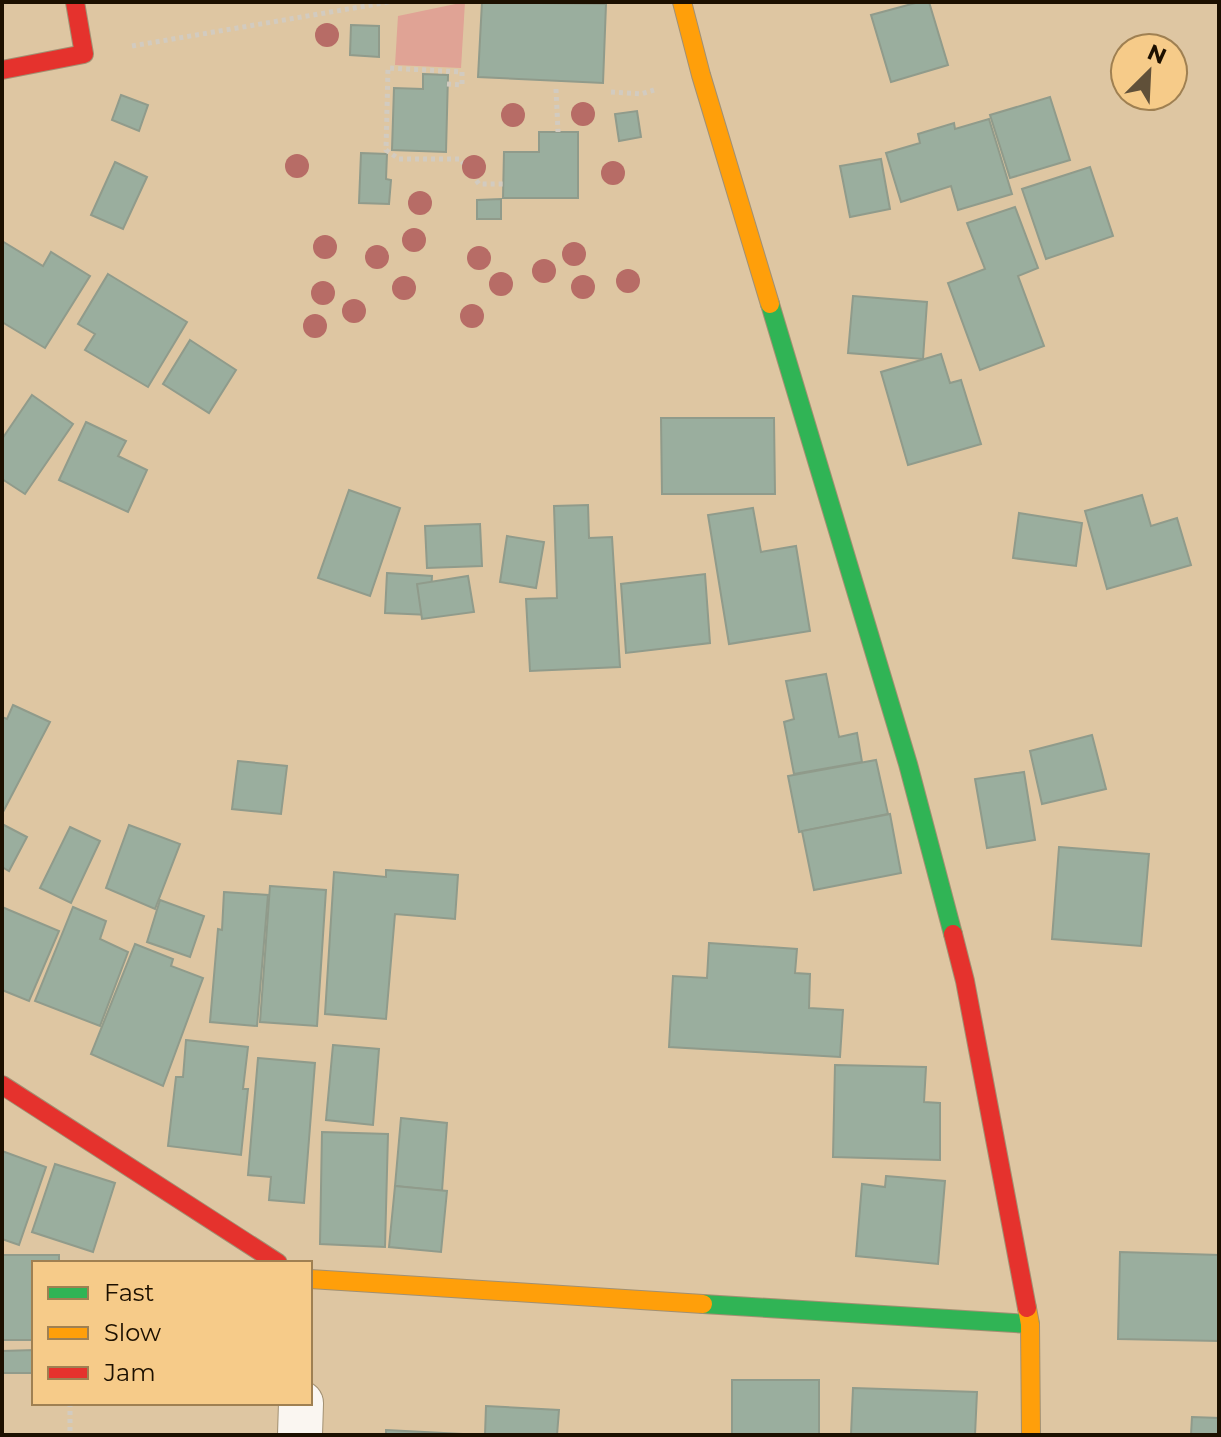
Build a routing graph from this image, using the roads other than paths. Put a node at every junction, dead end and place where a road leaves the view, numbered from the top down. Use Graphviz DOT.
graph roads {
  1 [pos="75,2"];
  2 [pos="682,2"];
  3 [pos="2,70"];
  4 [pos="2,1085"];
  5 [pos="275,1261"];
  6 [pos="312,1279"];
  7 [pos="1030,1324"];
  8 [pos="301,1405"];
  9 [pos="300,1435"];
  10 [pos="1031,1435"];
  1 -- 3 [label="street"];
  2 -- 7 [label="street"];
  4 -- 5 [label="street"];
  6 -- 7 [label="street"];
  7 -- 10 [label="street"];
  8 -- 9 [label="street"];
}
